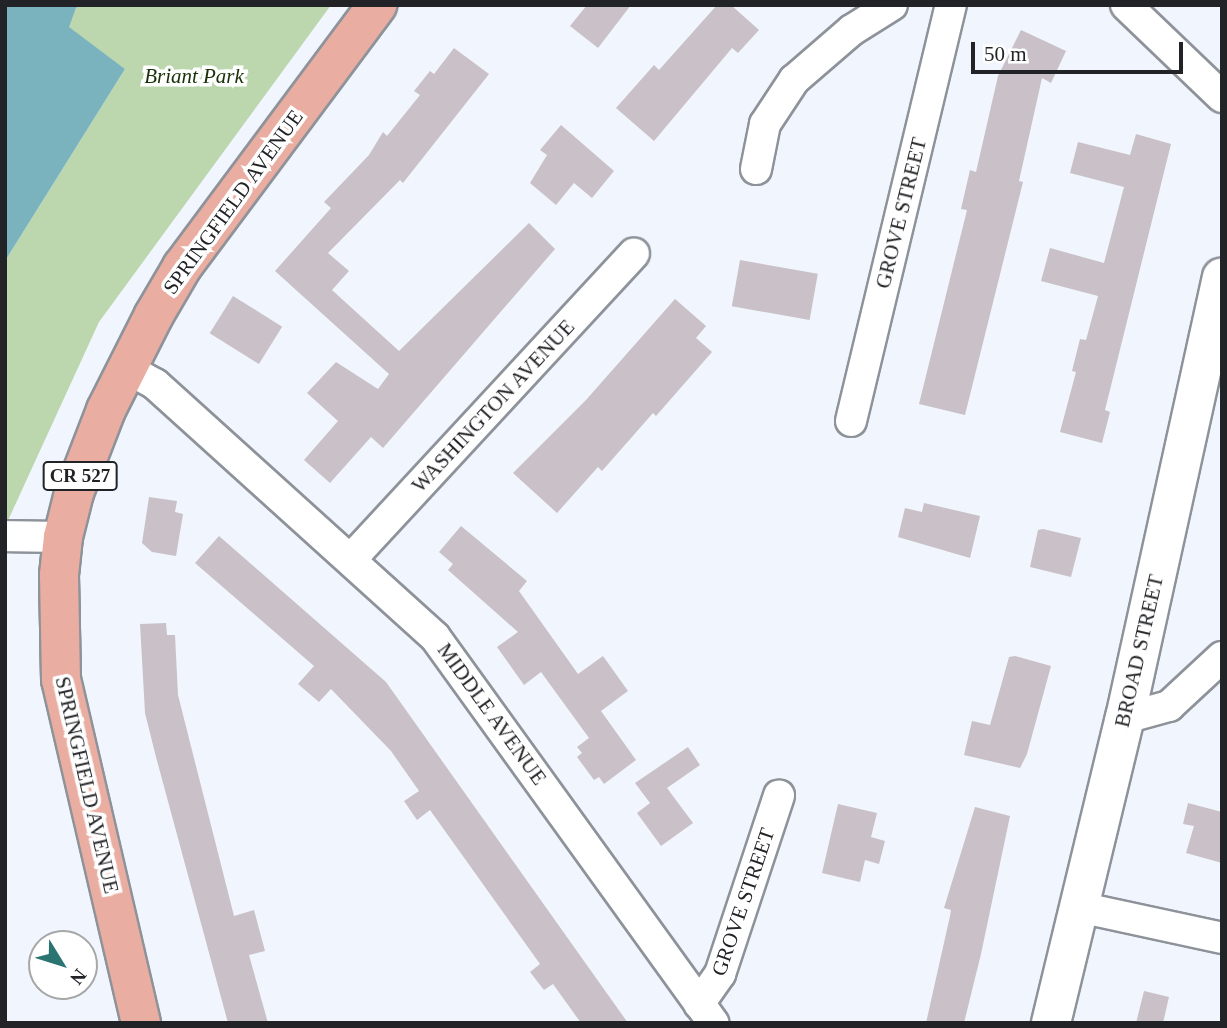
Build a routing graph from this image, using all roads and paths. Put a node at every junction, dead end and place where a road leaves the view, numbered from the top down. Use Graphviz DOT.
graph roads {
  1 [pos="377,5"];
  2 [pos="891,5"];
  3 [pos="951,5"];
  4 [pos="1126,5"];
  5 [pos="1222,97"];
  6 [pos="756,169"];
  7 [pos="634,254"];
  8 [pos="1222,278"];
  9 [pos="127,368"];
  10 [pos="851,421"];
  11 [pos="5,536"];
  12 [pos="64,537"];
  13 [pos="352,558"];
  14 [pos="1222,657"];
  15 [pos="1125,718"];
  16 [pos="779,796"];
  17 [pos="1079,907"];
  18 [pos="1222,938"];
  19 [pos="706,1013"];
  20 [pos="141,1023"];
  21 [pos="1051,1023"];
  1 -- 9 [label="main road, SPRINGFIELD AVENUE / CR 527"];
  2 -- 6 [label="street"];
  3 -- 10 [label="street, GROVE STREET"];
  4 -- 5 [label="street"];
  7 -- 13 [label="street, WASHINGTON AVENUE"];
  8 -- 15 [label="main road, BROAD STREET"];
  9 -- 12 [label="main road, SPRINGFIELD AVENUE / CR 527"];
  9 -- 13 [label="street, MIDDLE AVENUE"];
  11 -- 12 [label="street"];
  12 -- 20 [label="main road, SPRINGFIELD AVENUE / CR 527"];
  13 -- 19 [label="street, MIDDLE AVENUE"];
  14 -- 15 [label="street"];
  15 -- 17 [label="main road, BROAD STREET"];
  16 -- 19 [label="street, GROVE STREET"];
  17 -- 18 [label="street"];
  17 -- 21 [label="main road, BROAD STREET"];
}
